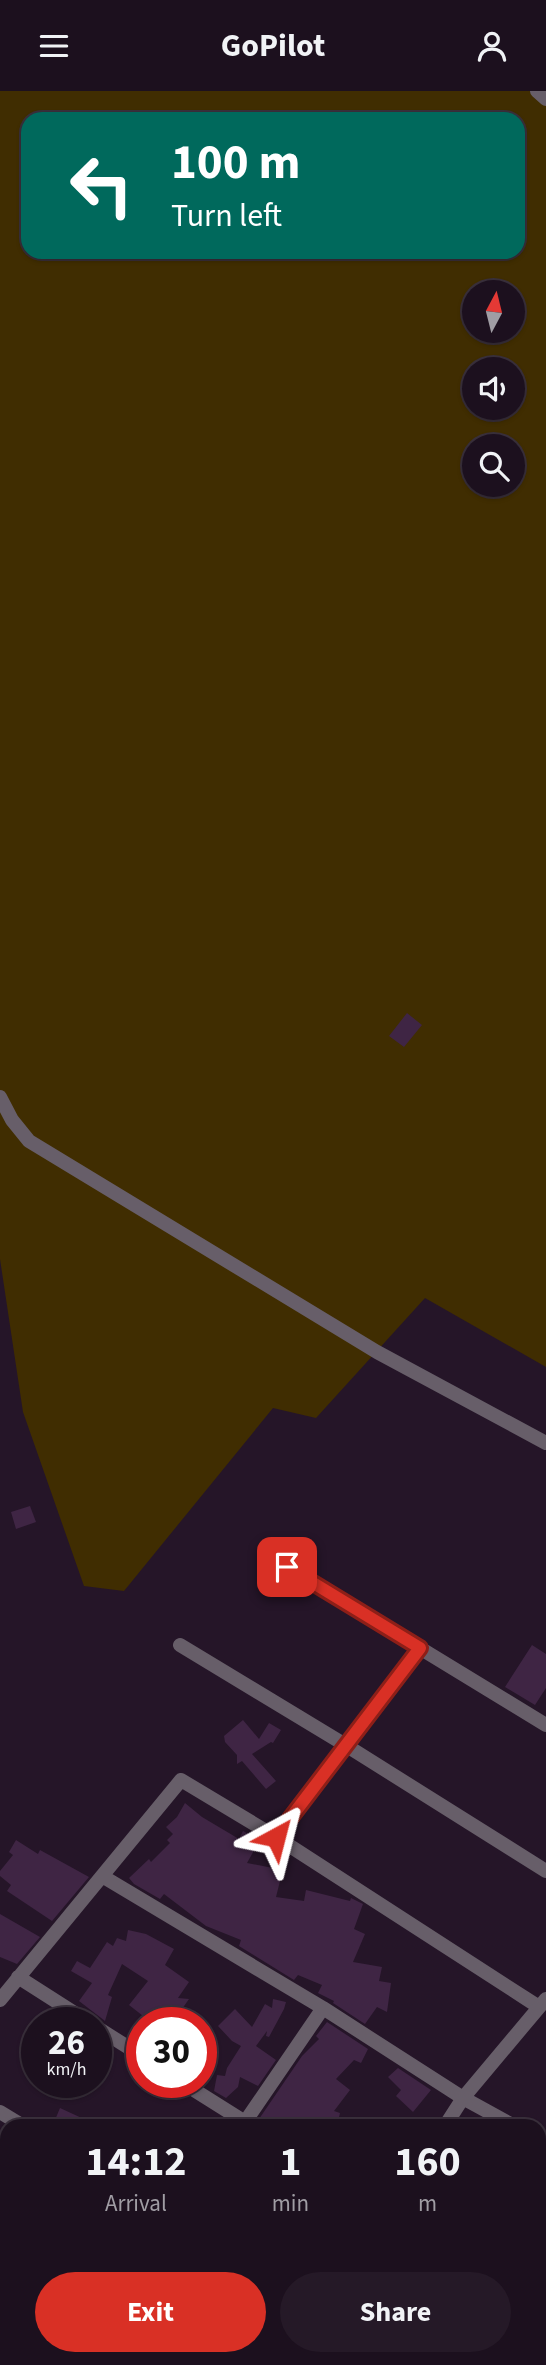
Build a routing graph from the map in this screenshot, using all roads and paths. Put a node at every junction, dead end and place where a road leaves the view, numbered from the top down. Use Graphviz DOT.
graph roads {
  1 [pos="537,91"];
  2 [pos="546,99"];
  3 [pos="0,1097"];
  4 [pos="546,1443"];
  5 [pos="287,1567"];
  6 [pos="180,1645"];
  7 [pos="420,1648"];
  8 [pos="546,1725"];
  9 [pos="347,1746"];
  10 [pos="276,1837"];
  11 [pos="546,1871"];
  12 [pos="102,1876"];
  13 [pos="18,1977"];
  14 [pos="0,2000"];
  15 [pos="542,2003"];
  16 [pos="65,2007"];
  17 [pos="323,2008"];
  18 [pos="206,2098"];
  19 [pos="463,2098"];
  20 [pos="238,2119"];
  21 [pos="251,2119"];
  22 [pos="450,2119"];
  23 [pos="501,2119"];
  1 -- 2 [label="street"];
  3 -- 4 [label="street"];
  5 -- 7 [label="street"];
  6 -- 9 [label="street"];
  7 -- 8 [label="street"];
  7 -- 9 [label="street"];
  9 -- 10 [label="street"];
  9 -- 11 [label="street"];
  10 -- 12 [label="street"];
  10 -- 15 [label="street"];
  12 -- 13 [label="street"];
  12 -- 17 [label="street"];
  13 -- 14 [label="street"];
  13 -- 16 [label="street"];
  15 -- 19 [label="street"];
  17 -- 19 [label="street"];
  17 -- 21 [label="street"];
  18 -- 20 [label="street"];
  19 -- 22 [label="street"];
  19 -- 23 [label="street"];
}
